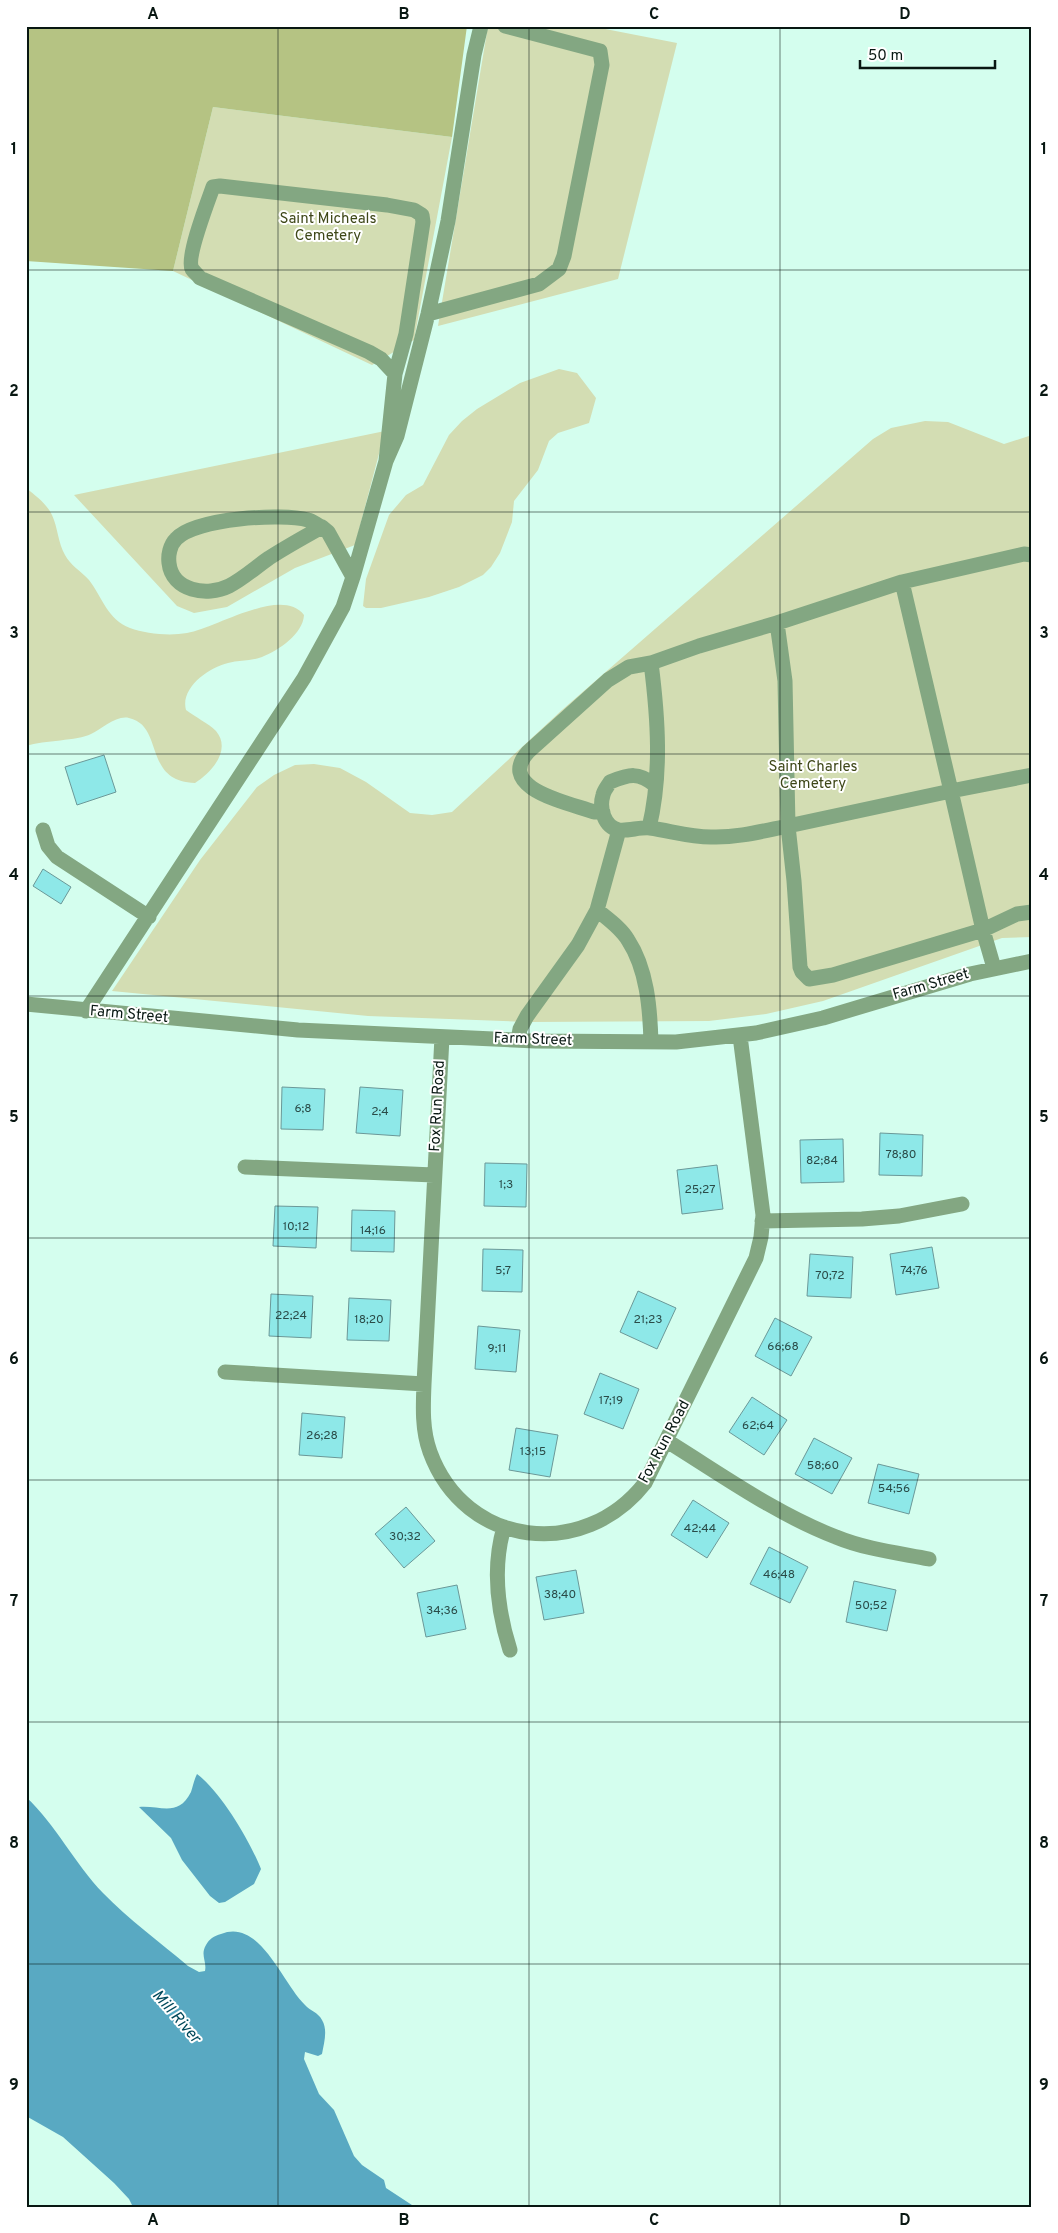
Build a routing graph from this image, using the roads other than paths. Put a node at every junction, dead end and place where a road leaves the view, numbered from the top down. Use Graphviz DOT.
graph roads {
  1 [pos="481,26"];
  2 [pos="504,26"];
  3 [pos="428,314"];
  4 [pos="394,374"];
  5 [pos="386,461"];
  6 [pos="322,527"];
  7 [pos="1032,555"];
  8 [pos="354,577"];
  9 [pos="902,582"];
  10 [pos="777,623"];
  11 [pos="651,663"];
  12 [pos="1032,774"];
  13 [pos="655,785"];
  14 [pos="951,791"];
  15 [pos="602,812"];
  16 [pos="788,826"];
  17 [pos="649,828"];
  18 [pos="43,830"];
  19 [pos="619,830"];
  20 [pos="597,910"];
  21 [pos="1032,912"];
  22 [pos="149,917"];
  23 [pos="984,930"];
  24 [pos="1032,961"];
  25 [pos="994,968"];
  26 [pos="26,1004"];
  27 [pos="86,1012"];
  28 [pos="740,1036"];
  29 [pos="442,1037"];
  30 [pos="518,1040"];
  31 [pos="651,1042"];
  32 [pos="245,1167"];
  33 [pos="434,1175"];
  34 [pos="962,1204"];
  35 [pos="762,1220"];
  36 [pos="225,1372"];
  37 [pos="424,1384"];
  38 [pos="667,1441"];
  39 [pos="504,1526"];
  40 [pos="929,1559"];
  41 [pos="510,1650"];
  1 -- 3 [label="street"];
  2 -- 3 [label="street"];
  3 -- 5 [label="street"];
  4 -- 4 [label="street"];
  4 -- 5 [label="street"];
  5 -- 8 [label="street"];
  6 -- 6 [label="street"];
  6 -- 8 [label="street"];
  7 -- 9 [label="street"];
  8 -- 22 [label="street"];
  9 -- 10 [label="street"];
  9 -- 14 [label="street"];
  10 -- 11 [label="street"];
  10 -- 16 [label="street"];
  11 -- 13 [label="street"];
  11 -- 15 [label="street"];
  12 -- 14 [label="street"];
  13 -- 15 [label="street"];
  13 -- 17 [label="street"];
  14 -- 16 [label="street"];
  14 -- 23 [label="street"];
  15 -- 19 [label="street"];
  16 -- 17 [label="street"];
  16 -- 23 [label="street"];
  17 -- 19 [label="street"];
  18 -- 22 [label="street"];
  19 -- 20 [label="street"];
  20 -- 30 [label="street"];
  20 -- 31 [label="street"];
  21 -- 23 [label="street"];
  22 -- 27 [label="street"];
  23 -- 25 [label="street"];
  24 -- 25 [label="street, Farm Street"];
  25 -- 28 [label="street, Farm Street"];
  26 -- 27 [label="street, Farm Street"];
  27 -- 29 [label="street, Farm Street"];
  28 -- 31 [label="street, Farm Street"];
  28 -- 35 [label="street, Fox Run Road"];
  29 -- 30 [label="street, Farm Street"];
  29 -- 33 [label="street, Fox Run Road"];
  30 -- 31 [label="street, Farm Street"];
  32 -- 33 [label="street"];
  33 -- 37 [label="street, Fox Run Road"];
  34 -- 35 [label="street"];
  35 -- 38 [label="street, Fox Run Road"];
  36 -- 37 [label="street"];
  37 -- 39 [label="street, Fox Run Road"];
  38 -- 39 [label="street, Fox Run Road"];
  38 -- 40 [label="street"];
  39 -- 41 [label="street"];
}
